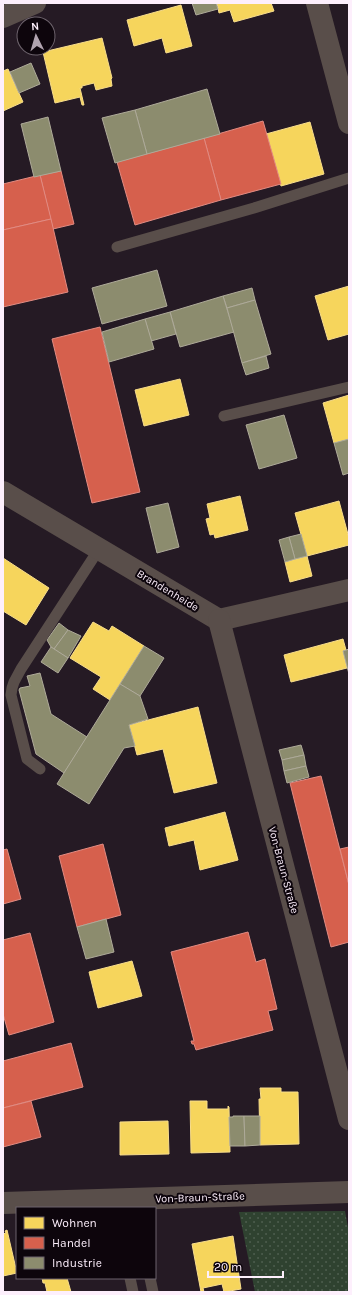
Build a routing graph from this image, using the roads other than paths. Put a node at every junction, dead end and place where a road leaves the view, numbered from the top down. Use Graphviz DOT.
graph roads {
  1 [pos="35,3"];
  2 [pos="317,3"];
  3 [pos="3,17"];
  4 [pos="346,99"];
  5 [pos="349,123"];
  6 [pos="349,178"];
  7 [pos="117,247"];
  8 [pos="349,387"];
  9 [pos="224,416"];
  10 [pos="3,492"];
  11 [pos="99,549"];
  12 [pos="349,590"];
  13 [pos="219,620"];
  14 [pos="40,769"];
  15 [pos="349,1119"];
  16 [pos="349,1192"];
  17 [pos="3,1203"];
  18 [pos="123,1203"];
  19 [pos="130,1279"];
  20 [pos="150,1279"];
  21 [pos="133,1292"];
  22 [pos="153,1292"];
  1 -- 3 [label="street"];
  2 -- 4 [label="street"];
  4 -- 5 [label="street"];
  6 -- 7 [label="lane"];
  8 -- 9 [label="lane"];
  10 -- 11 [label="street, Brandenheide"];
  11 -- 13 [label="street, Brandenheide"];
  11 -- 14 [label="lane"];
  12 -- 13 [label="street"];
  13 -- 15 [label="street, Von-Braun-Straße"];
  16 -- 18 [label="street, Von-Braun-Straße"];
  17 -- 18 [label="street, Von-Braun-Straße"];
  19 -- 21 [label="lane"];
  20 -- 22 [label="lane"];
}
